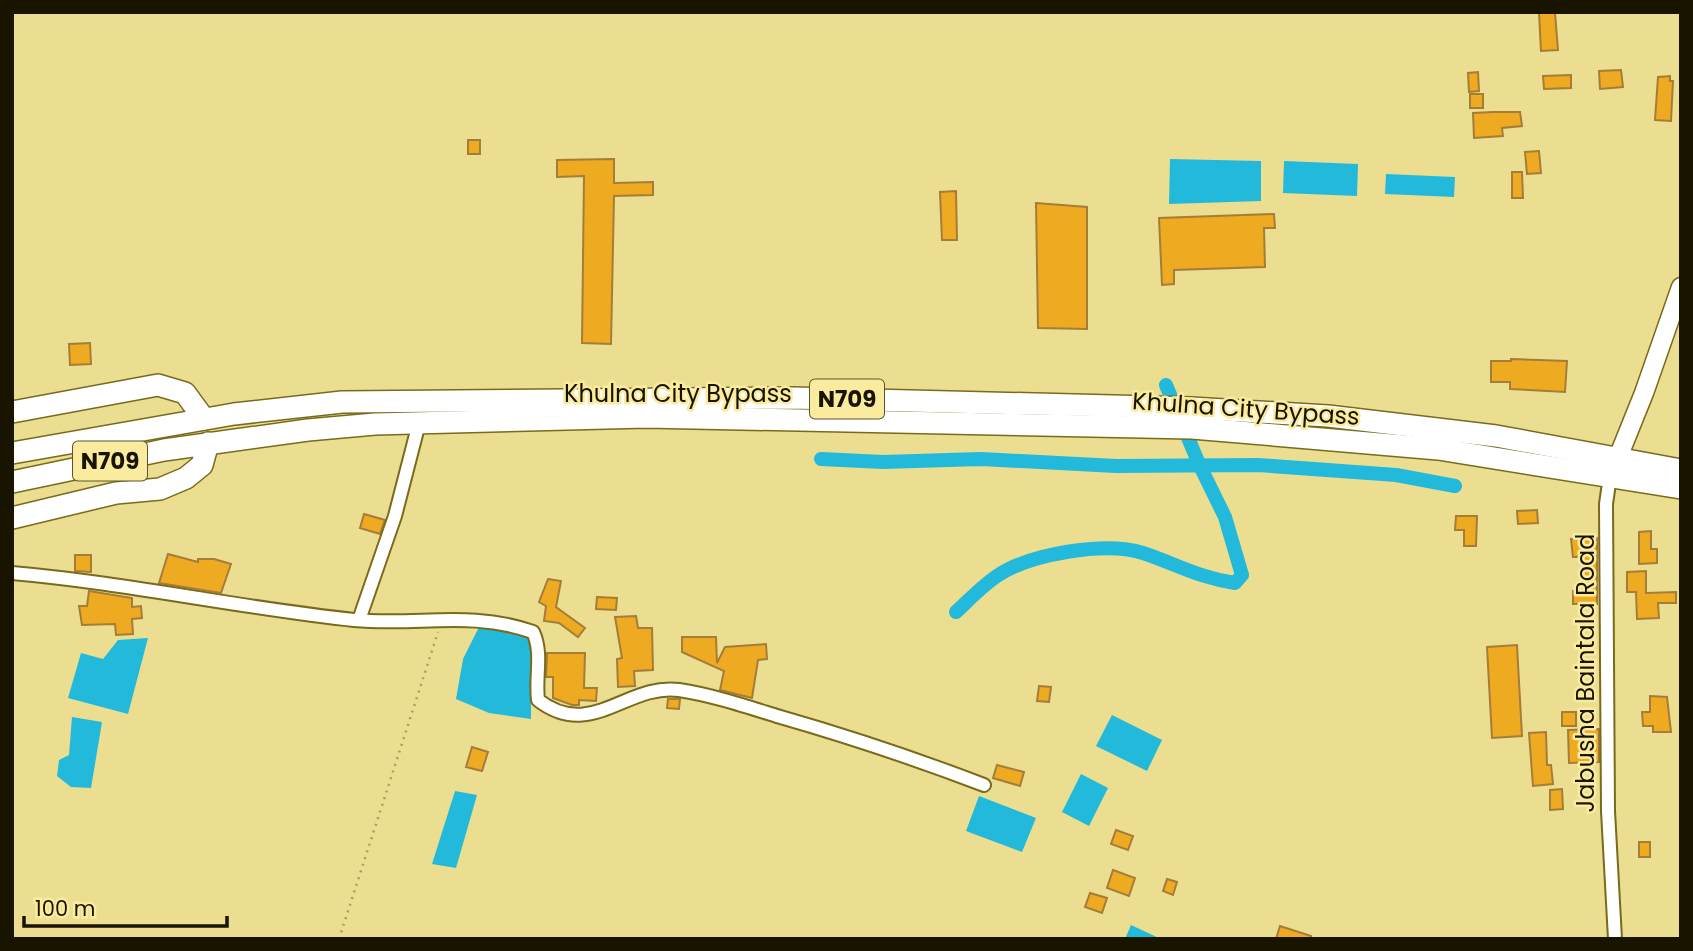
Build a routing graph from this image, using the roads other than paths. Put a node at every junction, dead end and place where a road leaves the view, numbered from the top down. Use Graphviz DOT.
graph roads {
  1 [pos="1681,287"];
  2 [pos="12,412"];
  3 [pos="204,419"];
  4 [pos="419,424"];
  5 [pos="208,443"];
  6 [pos="12,453"];
  7 [pos="1614,467"];
  8 [pos="1681,470"];
  9 [pos="12,482"];
  10 [pos="1681,488"];
  11 [pos="12,518"];
  12 [pos="12,573"];
  13 [pos="359,620"];
  14 [pos="984,785"];
  15 [pos="1615,939"];
  1 -- 7 [label="main road"];
  2 -- 3 [label="highway"];
  3 -- 6 [label="highway, Khulna City Bypass / N709"];
  3 -- 7 [label="highway, Khulna City Bypass / N709"];
  4 -- 5 [label="highway, Khulna City Bypass / N709"];
  4 -- 7 [label="highway, Khulna City Bypass / N709"];
  4 -- 13 [label="street"];
  5 -- 9 [label="highway, Khulna City Bypass / N709"];
  5 -- 11 [label="highway"];
  7 -- 8 [label="highway, Khulna City Bypass / N709"];
  7 -- 10 [label="highway, Khulna City Bypass / N709"];
  7 -- 15 [label="street, Jabusha Baintala Road"];
  12 -- 13 [label="street"];
  13 -- 14 [label="street"];
}
